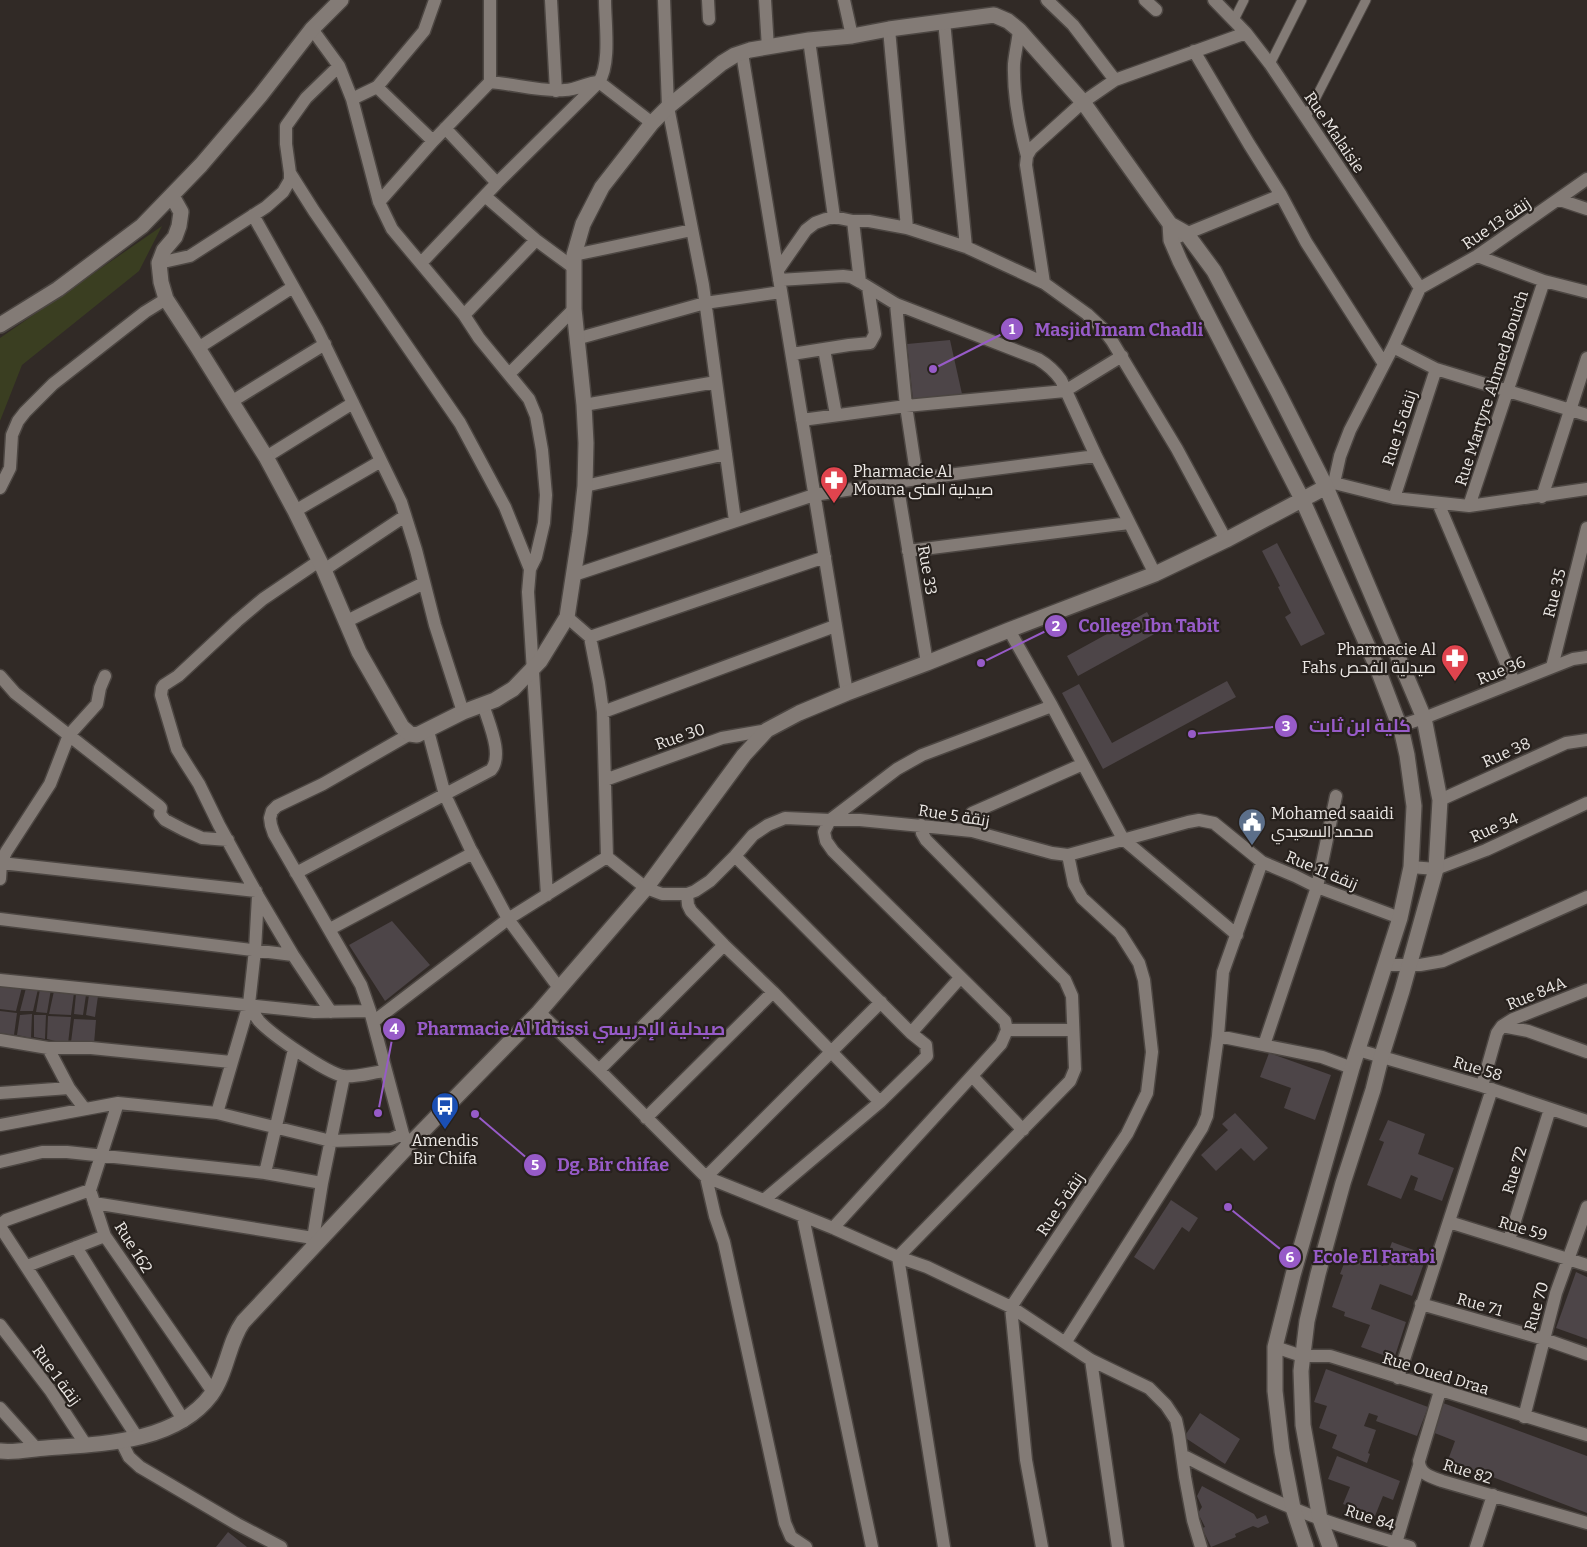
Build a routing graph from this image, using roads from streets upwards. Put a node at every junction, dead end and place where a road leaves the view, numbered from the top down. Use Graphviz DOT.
graph roads {
  1 [pos="341,0"];
  2 [pos="435,0"];
  3 [pos="490,0"];
  4 [pos="551,0"];
  5 [pos="605,0"];
  6 [pos="664,0"];
  7 [pos="708,0"];
  8 [pos="765,0"];
  9 [pos="844,0"];
  10 [pos="1047,0"];
  11 [pos="1145,0"];
  12 [pos="1214,0"];
  13 [pos="1244,0"];
  14 [pos="1302,0"];
  15 [pos="1366,0"];
  16 [pos="1156,10"];
  17 [pos="709,19"];
  18 [pos="1234,20"];
  19 [pos="944,21"];
  20 [pos="312,29"];
  21 [pos="889,29"];
  22 [pos="1019,30"];
  23 [pos="1246,33"];
  24 [pos="852,36"];
  25 [pos="809,40"];
  26 [pos="768,48"];
  27 [pos="1194,51"];
  28 [pos="742,53"];
  29 [pos="1270,64"];
  30 [pos="339,66"];
  31 [pos="1115,80"];
  32 [pos="490,82"];
  33 [pos="599,82"];
  34 [pos="377,87"];
  35 [pos="556,90"];
  36 [pos="352,99"];
  37 [pos="1083,102"];
  38 [pos="668,107"];
  39 [pos="1306,118"];
  40 [pos="652,123"];
  41 [pos="445,128"];
  42 [pos="433,140"];
  43 [pos="1027,156"];
  44 [pos="290,173"];
  45 [pos="1587,179"];
  46 [pos="497,183"];
  47 [pos="1281,195"];
  48 [pos="172,196"];
  49 [pos="485,196"];
  50 [pos="1560,200"];
  51 [pos="379,202"];
  52 [pos="1587,209"];
  53 [pos="253,215"];
  54 [pos="834,217"];
  55 [pos="853,221"];
  56 [pos="1170,224"];
  57 [pos="907,228"];
  58 [pos="692,230"];
  59 [pos="1186,233"];
  60 [pos="536,240"];
  61 [pos="1171,240"];
  62 [pos="966,247"];
  63 [pos="1478,256"];
  64 [pos="574,261"];
  65 [pos="159,263"];
  66 [pos="421,263"];
  67 [pos="779,281"];
  68 [pos="1544,281"];
  69 [pos="1044,283"];
  70 [pos="864,284"];
  71 [pos="293,287"];
  72 [pos="1420,288"];
  73 [pos="1587,292"];
  74 [pos="166,299"];
  75 [pos="705,303"];
  76 [pos="896,304"];
  77 [pos="574,309"];
  78 [pos="464,314"];
  79 [pos="0,325"];
  80 [pos="576,339"];
  81 [pos="325,344"];
  82 [pos="1393,347"];
  83 [pos="198,348"];
  84 [pos="824,349"];
  85 [pos="792,354"];
  86 [pos="1122,356"];
  87 [pos="1587,358"];
  88 [pos="1384,364"];
  89 [pos="1436,369"];
  90 [pos="509,374"];
  91 [pos="716,382"];
  92 [pos="1065,391"];
  93 [pos="1506,391"];
  94 [pos="231,402"];
  95 [pos="353,403"];
  96 [pos="584,405"];
  97 [pos="906,406"];
  98 [pos="1569,410"];
  99 [pos="836,415"];
  100 [pos="1587,415"];
  101 [pos="802,420"];
  102 [pos="726,454"];
  103 [pos="1096,456"];
  104 [pos="266,457"];
  105 [pos="381,461"];
  106 [pos="916,480"];
  107 [pos="897,482"];
  108 [pos="1330,485"];
  109 [pos="586,486"];
  110 [pos="0,488"];
  111 [pos="1587,489"];
  112 [pos="814,495"];
  113 [pos="1542,497"];
  114 [pos="1394,498"];
  115 [pos="1302,499"];
  116 [pos="1438,503"];
  117 [pos="1469,506"];
  118 [pos="295,511"];
  119 [pos="406,516"];
  120 [pos="734,521"];
  121 [pos="1129,523"];
  122 [pos="1587,528"];
  123 [pos="1226,540"];
  124 [pos="908,551"];
  125 [pos="824,557"];
  126 [pos="321,566"];
  127 [pos="530,569"];
  128 [pos="1155,574"];
  129 [pos="574,575"];
  130 [pos="424,583"];
  131 [pos="566,617"];
  132 [pos="346,622"];
  133 [pos="836,626"];
  134 [pos="1009,630"];
  135 [pos="590,638"];
  136 [pos="1587,657"];
  137 [pos="927,663"];
  138 [pos="1552,667"];
  139 [pos="532,671"];
  140 [pos="0,676"];
  141 [pos="105,676"];
  142 [pos="1514,682"];
  143 [pos="847,693"];
  144 [pos="483,704"];
  145 [pos="1052,706"];
  146 [pos="463,712"];
  147 [pos="602,712"];
  148 [pos="1424,718"];
  149 [pos="1400,726"];
  150 [pos="767,730"];
  151 [pos="428,731"];
  152 [pos="410,734"];
  153 [pos="69,735"];
  154 [pos="1587,740"];
  155 [pos="1083,764"];
  156 [pos="605,780"];
  157 [pos="445,794"];
  158 [pos="1336,796"];
  159 [pos="1440,800"];
  160 [pos="1587,803"];
  161 [pos="830,820"];
  162 [pos="921,825"];
  163 [pos="972,831"];
  164 [pos="1123,839"];
  165 [pos="228,840"];
  166 [pos="2,854"];
  167 [pos="473,854"];
  168 [pos="1068,855"];
  169 [pos="735,856"];
  170 [pos="607,857"];
  171 [pos="1262,862"];
  172 [pos="1411,867"];
  173 [pos="1436,869"];
  174 [pos="296,873"];
  175 [pos="0,879"];
  176 [pos="646,888"];
  177 [pos="1317,888"];
  178 [pos="257,894"];
  179 [pos="687,894"];
  180 [pos="547,895"];
  181 [pos="1587,897"];
  182 [pos="1400,918"];
  183 [pos="0,919"];
  184 [pos="508,919"];
  185 [pos="330,929"];
  186 [pos="1237,935"];
  187 [pos="724,945"];
  188 [pos="255,950"];
  189 [pos="293,955"];
  190 [pos="1386,965"];
  191 [pos="1409,966"];
  192 [pos="960,978"];
  193 [pos="0,980"];
  194 [pos="559,988"];
  195 [pos="1587,990"];
  196 [pos="773,992"];
  197 [pos="881,1002"];
  198 [pos="249,1004"];
  199 [pos="331,1012"];
  200 [pos="539,1012"];
  201 [pos="372,1016"];
  202 [pos="1501,1027"];
  203 [pos="1008,1030"];
  204 [pos="1074,1030"];
  205 [pos="911,1033"];
  206 [pos="1218,1036"];
  207 [pos="0,1040"];
  208 [pos="1264,1045"];
  209 [pos="48,1048"];
  210 [pos="294,1049"];
  211 [pos="1358,1050"];
  212 [pos="831,1051"];
  213 [pos="1587,1052"];
  214 [pos="1381,1058"];
  215 [pos="232,1062"];
  216 [pos="1352,1068"];
  217 [pos="599,1070"];
  218 [pos="385,1071"];
  219 [pos="344,1076"];
  220 [pos="972,1076"];
  221 [pos="1487,1087"];
  222 [pos="69,1088"];
  223 [pos="0,1093"];
  224 [pos="880,1102"];
  225 [pos="118,1103"];
  226 [pos="84,1108"];
  227 [pos="1550,1109"];
  228 [pos="217,1113"];
  229 [pos="646,1118"];
  230 [pos="1587,1121"];
  231 [pos="0,1125"];
  232 [pos="276,1127"];
  233 [pos="1023,1130"];
  234 [pos="331,1140"];
  235 [pos="406,1140"];
  236 [pos="100,1156"];
  237 [pos="0,1162"];
  238 [pos="265,1172"];
  239 [pos="706,1177"];
  240 [pos="322,1183"];
  241 [pos="90,1190"];
  242 [pos="764,1200"];
  243 [pos="94,1203"];
  244 [pos="1587,1207"];
  245 [pos="804,1217"];
  246 [pos="1449,1222"];
  247 [pos="832,1228"];
  248 [pos="105,1236"];
  249 [pos="1509,1240"];
  250 [pos="312,1244"];
  251 [pos="76,1247"];
  252 [pos="898,1257"];
  253 [pos="1568,1259"];
  254 [pos="1587,1265"];
  255 [pos="26,1266"];
  256 [pos="1421,1304"];
  257 [pos="1011,1307"];
  258 [pos="0,1325"];
  259 [pos="1544,1339"];
  260 [pos="1065,1343"];
  261 [pos="1275,1347"];
  262 [pos="1587,1354"];
  263 [pos="1302,1356"];
  264 [pos="1091,1360"];
  265 [pos="1398,1378"];
  266 [pos="1440,1391"];
  267 [pos="213,1392"];
  268 [pos="0,1408"];
  269 [pos="1524,1417"];
  270 [pos="184,1421"];
  271 [pos="1587,1435"];
  272 [pos="137,1436"];
  273 [pos="122,1441"];
  274 [pos="86,1445"];
  275 [pos="36,1448"];
  276 [pos="1,1452"];
  277 [pos="1182,1455"];
  278 [pos="1419,1466"];
  279 [pos="1493,1496"];
  280 [pos="1292,1508"];
  281 [pos="1320,1519"];
  282 [pos="1587,1523"];
  283 [pos="1396,1543"];
  284 [pos="280,1547"];
  285 [pos="806,1547"];
  286 [pos="872,1547"];
  287 [pos="944,1547"];
  288 [pos="1042,1547"];
  289 [pos="1118,1547"];
  290 [pos="1201,1547"];
  291 [pos="1306,1547"];
  292 [pos="1330,1547"];
  293 [pos="1410,1547"];
  294 [pos="1476,1547"];
  1 -- 20 [label="street"];
  2 -- 34 [label="street"];
  3 -- 32 [label="street"];
  4 -- 35 [label="street"];
  5 -- 33 [label="street"];
  6 -- 38 [label="street"];
  7 -- 17 [label="street"];
  8 -- 26 [label="street"];
  9 -- 24 [label="street"];
  10 -- 31 [label="street"];
  11 -- 16 [label="street"];
  12 -- 18 [label="street, Rue Malaisie"];
  13 -- 18 [label="street"];
  14 -- 29 [label="street"];
  15 -- 39 [label="street"];
  18 -- 23 [label="street, Rue Malaisie"];
  19 -- 21 [label="street"];
  19 -- 22 [label="street"];
  19 -- 62 [label="street"];
  20 -- 30 [label="street"];
  20 -- 48 [label="street"];
  21 -- 24 [label="street"];
  21 -- 57 [label="street"];
  22 -- 37 [label="street"];
  22 -- 43 [label="street"];
  23 -- 27 [label="street"];
  23 -- 29 [label="street, Rue Malaisie"];
  24 -- 25 [label="street"];
  25 -- 26 [label="street"];
  25 -- 54 [label="street"];
  26 -- 28 [label="street"];
  27 -- 31 [label="street"];
  27 -- 47 [label="street"];
  28 -- 38 [label="street"];
  28 -- 67 [label="street"];
  29 -- 39 [label="street, Rue Malaisie"];
  30 -- 36 [label="street"];
  30 -- 44 [label="street"];
  31 -- 37 [label="street"];
  32 -- 35 [label="street"];
  32 -- 41 [label="street"];
  33 -- 35 [label="street"];
  33 -- 40 [label="street"];
  33 -- 46 [label="street"];
  34 -- 36 [label="street"];
  34 -- 42 [label="street"];
  36 -- 51 [label="street"];
  37 -- 43 [label="street"];
  37 -- 56 [label="street"];
  38 -- 40 [label="street"];
  38 -- 58 [label="street"];
  39 -- 72 [label="street, Rue Malaisie"];
  40 -- 64 [label="street"];
  41 -- 42 [label="street"];
  41 -- 46 [label="street"];
  42 -- 51 [label="street"];
  43 -- 69 [label="street"];
  44 -- 53 [label="street"];
  44 -- 127 [label="street"];
  45 -- 50 [label="street, Rue 13 زنقة"];
  46 -- 49 [label="street"];
  47 -- 59 [label="street"];
  47 -- 88 [label="street"];
  48 -- 65 [label="street"];
  48 -- 79 [label="street"];
  49 -- 60 [label="street"];
  49 -- 66 [label="street"];
  50 -- 52 [label="street"];
  50 -- 63 [label="street, Rue 13 زنقة"];
  51 -- 66 [label="street"];
  53 -- 65 [label="street"];
  53 -- 71 [label="street"];
  54 -- 55 [label="street"];
  54 -- 67 [label="street"];
  55 -- 57 [label="street"];
  55 -- 70 [label="street"];
  56 -- 59 [label="street"];
  56 -- 61 [label="street"];
  57 -- 62 [label="street"];
  58 -- 64 [label="street"];
  58 -- 75 [label="street"];
  59 -- 61 [label="street"];
  59 -- 108 [label="street"];
  60 -- 64 [label="street"];
  60 -- 78 [label="street"];
  61 -- 115 [label="street"];
  62 -- 69 [label="street"];
  63 -- 68 [label="street"];
  63 -- 72 [label="street, Rue 13 زنقة"];
  64 -- 77 [label="street"];
  65 -- 74 [label="street"];
  66 -- 78 [label="street"];
  67 -- 70 [label="street"];
  67 -- 75 [label="street"];
  67 -- 85 [label="street"];
  68 -- 73 [label="street"];
  68 -- 93 [label="street, Rue Martyre Ahmed Bouich"];
  69 -- 86 [label="street"];
  70 -- 76 [label="street"];
  70 -- 84 [label="street"];
  71 -- 81 [label="street"];
  71 -- 83 [label="street"];
  72 -- 82 [label="street"];
  74 -- 83 [label="street"];
  74 -- 110 [label="street"];
  75 -- 80 [label="street"];
  75 -- 91 [label="street"];
  76 -- 92 [label="street"];
  76 -- 97 [label="street"];
  77 -- 80 [label="street"];
  77 -- 90 [label="street"];
  78 -- 90 [label="street"];
  80 -- 96 [label="street"];
  81 -- 94 [label="street"];
  81 -- 95 [label="street"];
  82 -- 88 [label="street"];
  82 -- 89 [label="street"];
  83 -- 94 [label="street"];
  84 -- 85 [label="street"];
  84 -- 99 [label="street"];
  85 -- 101 [label="street"];
  86 -- 92 [label="street"];
  86 -- 123 [label="street"];
  87 -- 98 [label="street"];
  88 -- 108 [label="street"];
  89 -- 93 [label="street"];
  89 -- 114 [label="street, Rue 15 زنقة"];
  90 -- 127 [label="street"];
  91 -- 96 [label="street"];
  91 -- 102 [label="street"];
  92 -- 97 [label="street"];
  92 -- 103 [label="street"];
  93 -- 98 [label="street"];
  93 -- 117 [label="street, Rue Martyre Ahmed Bouich"];
  94 -- 104 [label="street"];
  95 -- 104 [label="street"];
  95 -- 105 [label="street"];
  96 -- 109 [label="street"];
  97 -- 99 [label="street"];
  97 -- 106 [label="street"];
  98 -- 100 [label="street"];
  98 -- 113 [label="street"];
  99 -- 101 [label="street"];
  101 -- 112 [label="street"];
  102 -- 109 [label="street"];
  102 -- 120 [label="street"];
  103 -- 106 [label="street"];
  103 -- 121 [label="street"];
  104 -- 118 [label="street"];
  105 -- 118 [label="street"];
  105 -- 119 [label="street"];
  106 -- 107 [label="street"];
  107 -- 112 [label="street"];
  107 -- 124 [label="street, Rue 33"];
  108 -- 114 [label="street"];
  108 -- 115 [label="street"];
  108 -- 148 [label="street"];
  109 -- 129 [label="street"];
  111 -- 113 [label="street"];
  112 -- 120 [label="street"];
  112 -- 125 [label="street"];
  113 -- 117 [label="street"];
  114 -- 116 [label="street"];
  115 -- 123 [label="street"];
  115 -- 149 [label="street"];
  116 -- 117 [label="street"];
  116 -- 142 [label="street"];
  118 -- 126 [label="street"];
  119 -- 126 [label="street"];
  119 -- 130 [label="street"];
  120 -- 129 [label="street"];
  121 -- 124 [label="street"];
  121 -- 128 [label="street"];
  122 -- 138 [label="street, Rue 35"];
  123 -- 128 [label="street"];
  124 -- 137 [label="street, Rue 33"];
  125 -- 133 [label="street"];
  125 -- 135 [label="street"];
  126 -- 132 [label="street"];
  126 -- 165 [label="street"];
  127 -- 139 [label="street"];
  128 -- 134 [label="street"];
  129 -- 131 [label="street"];
  130 -- 132 [label="street"];
  130 -- 146 [label="street"];
  131 -- 135 [label="street"];
  131 -- 139 [label="street"];
  132 -- 152 [label="street"];
  133 -- 143 [label="street"];
  133 -- 147 [label="street"];
  134 -- 137 [label="street"];
  134 -- 145 [label="street"];
  135 -- 147 [label="street"];
  136 -- 138 [label="street, Rue 36"];
  137 -- 143 [label="street"];
  138 -- 142 [label="street, Rue 36"];
  139 -- 144 [label="street"];
  139 -- 180 [label="street"];
  140 -- 153 [label="street"];
  141 -- 153 [label="street"];
  142 -- 148 [label="street, Rue 36"];
  143 -- 150 [label="street"];
  144 -- 146 [label="street"];
  144 -- 157 [label="street"];
  145 -- 155 [label="street"];
  145 -- 161 [label="street"];
  146 -- 151 [label="street"];
  147 -- 156 [label="street"];
  148 -- 149 [label="street, Rue 36"];
  148 -- 159 [label="street"];
  149 -- 172 [label="street"];
  150 -- 156 [label="street, Rue 30"];
  150 -- 176 [label="street"];
  151 -- 152 [label="street"];
  151 -- 157 [label="street"];
  152 -- 174 [label="street"];
  153 -- 165 [label="street"];
  153 -- 166 [label="street"];
  154 -- 159 [label="street, Rue 38"];
  155 -- 163 [label="street"];
  155 -- 164 [label="street"];
  156 -- 170 [label="street"];
  157 -- 167 [label="street"];
  157 -- 174 [label="street"];
  158 -- 177 [label="street"];
  159 -- 173 [label="street"];
  160 -- 173 [label="street, Rue 34"];
  161 -- 162 [label="street, Rue 5 زنقة"];
  161 -- 169 [label="street, Rue 5 زنقة"];
  161 -- 192 [label="street"];
  162 -- 163 [label="street, Rue 5 زنقة"];
  162 -- 204 [label="street"];
  163 -- 168 [label="street, Rue 5 زنقة"];
  164 -- 168 [label="street, Rue 11 زنقة"];
  164 -- 171 [label="street, Rue 11 زنقة"];
  164 -- 186 [label="street"];
  165 -- 178 [label="street"];
  166 -- 175 [label="street"];
  166 -- 178 [label="street"];
  167 -- 184 [label="street"];
  167 -- 185 [label="street"];
  168 -- 257 [label="street, Rue 5 زنقة"];
  169 -- 179 [label="street, Rue 5 زنقة"];
  169 -- 197 [label="street"];
  170 -- 176 [label="street, Rue 5 زنقة"];
  170 -- 180 [label="street"];
  171 -- 177 [label="street, Rue 11 زنقة"];
  171 -- 186 [label="street"];
  172 -- 173 [label="street, Rue 34"];
  172 -- 182 [label="street"];
  173 -- 191 [label="street"];
  174 -- 185 [label="street"];
  176 -- 179 [label="street, Rue 5 زنقة"];
  176 -- 194 [label="street"];
  177 -- 182 [label="street, Rue 11 زنقة"];
  177 -- 208 [label="street"];
  178 -- 188 [label="street"];
  178 -- 189 [label="street"];
  179 -- 187 [label="street"];
  180 -- 184 [label="street"];
  181 -- 191 [label="street"];
  182 -- 190 [label="street"];
  183 -- 188 [label="street"];
  184 -- 194 [label="street"];
  184 -- 201 [label="street"];
  185 -- 201 [label="street"];
  186 -- 206 [label="street"];
  187 -- 196 [label="street"];
  187 -- 217 [label="street"];
  188 -- 189 [label="street"];
  188 -- 198 [label="street"];
  189 -- 199 [label="street"];
  190 -- 191 [label="street"];
  190 -- 211 [label="street"];
  191 -- 214 [label="street"];
  192 -- 203 [label="street"];
  192 -- 205 [label="street"];
  193 -- 198 [label="street"];
  194 -- 200 [label="street"];
  195 -- 202 [label="street, Rue 84A"];
  196 -- 212 [label="street"];
  196 -- 229 [label="street"];
  197 -- 205 [label="street"];
  197 -- 212 [label="street"];
  198 -- 199 [label="street"];
  198 -- 210 [label="street"];
  198 -- 215 [label="street"];
  199 -- 201 [label="street"];
  200 -- 217 [label="street"];
  200 -- 235 [label="street"];
  201 -- 218 [label="street"];
  202 -- 213 [label="street"];
  202 -- 221 [label="street"];
  203 -- 204 [label="street"];
  203 -- 220 [label="street"];
  204 -- 233 [label="street"];
  205 -- 224 [label="street"];
  206 -- 208 [label="street"];
  206 -- 260 [label="street"];
  207 -- 209 [label="street"];
  208 -- 216 [label="street"];
  209 -- 215 [label="street"];
  209 -- 222 [label="street"];
  210 -- 219 [label="street"];
  210 -- 232 [label="street"];
  211 -- 214 [label="street, Rue 58"];
  211 -- 216 [label="street"];
  212 -- 224 [label="street"];
  212 -- 239 [label="street"];
  214 -- 221 [label="street, Rue 58"];
  214 -- 263 [label="street"];
  215 -- 228 [label="street"];
  216 -- 261 [label="street"];
  217 -- 229 [label="street"];
  218 -- 219 [label="street"];
  218 -- 235 [label="street"];
  219 -- 234 [label="street"];
  220 -- 233 [label="street"];
  220 -- 247 [label="street"];
  221 -- 227 [label="street, Rue 58"];
  221 -- 246 [label="street"];
  222 -- 223 [label="street"];
  222 -- 226 [label="street"];
  224 -- 242 [label="street"];
  225 -- 226 [label="street"];
  225 -- 228 [label="street"];
  225 -- 236 [label="street"];
  226 -- 231 [label="street"];
  227 -- 230 [label="street, Rue 58"];
  227 -- 249 [label="street, Rue 72"];
  228 -- 232 [label="street"];
  229 -- 239 [label="street"];
  232 -- 234 [label="street"];
  232 -- 238 [label="street"];
  233 -- 252 [label="street"];
  234 -- 235 [label="street"];
  234 -- 240 [label="street"];
  235 -- 250 [label="street"];
  236 -- 237 [label="street"];
  236 -- 238 [label="street"];
  236 -- 241 [label="street"];
  238 -- 240 [label="street"];
  239 -- 242 [label="street"];
  239 -- 285 [label="street"];
  240 -- 250 [label="street"];
  241 -- 243 [label="street, Rue 162"];
  241 -- 255 [label="street"];
  242 -- 245 [label="street"];
  243 -- 248 [label="street, Rue 162"];
  243 -- 250 [label="street"];
  244 -- 253 [label="street, Rue 70"];
  245 -- 247 [label="street"];
  245 -- 286 [label="street"];
  246 -- 249 [label="street, Rue 59"];
  246 -- 256 [label="street"];
  247 -- 252 [label="street"];
  248 -- 251 [label="street"];
  248 -- 267 [label="street, Rue 162"];
  249 -- 253 [label="street, Rue 59"];
  250 -- 267 [label="street"];
  251 -- 255 [label="street"];
  251 -- 270 [label="street"];
  252 -- 257 [label="street"];
  252 -- 287 [label="street"];
  253 -- 254 [label="street, Rue 59"];
  253 -- 259 [label="street, Rue 70"];
  255 -- 272 [label="street"];
  256 -- 259 [label="street, Rue 71"];
  256 -- 265 [label="street"];
  257 -- 260 [label="street"];
  257 -- 288 [label="street"];
  258 -- 274 [label="street, Rue 1 زنقة"];
  259 -- 262 [label="street, Rue 71"];
  259 -- 269 [label="street, Rue 70"];
  260 -- 264 [label="street"];
  261 -- 263 [label="street, Rue Oued Draa"];
  261 -- 280 [label="street"];
  263 -- 265 [label="street, Rue Oued Draa"];
  263 -- 281 [label="street"];
  264 -- 277 [label="street"];
  264 -- 289 [label="street"];
  265 -- 266 [label="street, Rue Oued Draa"];
  266 -- 269 [label="street, Rue Oued Draa"];
  266 -- 278 [label="street, Rue 82"];
  267 -- 270 [label="street"];
  268 -- 275 [label="street"];
  269 -- 271 [label="street, Rue Oued Draa"];
  270 -- 272 [label="street"];
  272 -- 273 [label="street"];
  273 -- 274 [label="street"];
  273 -- 284 [label="street"];
  274 -- 275 [label="street"];
  275 -- 276 [label="street"];
  277 -- 280 [label="street, Rue 84"];
  277 -- 290 [label="street"];
  278 -- 279 [label="street, Rue 82"];
  278 -- 283 [label="street"];
  279 -- 282 [label="street, Rue 82"];
  279 -- 294 [label="street"];
  280 -- 281 [label="street, Rue 84"];
  280 -- 291 [label="street"];
  281 -- 283 [label="street, Rue 84"];
  281 -- 292 [label="street"];
  283 -- 293 [label="street, Rue 84"];
}
